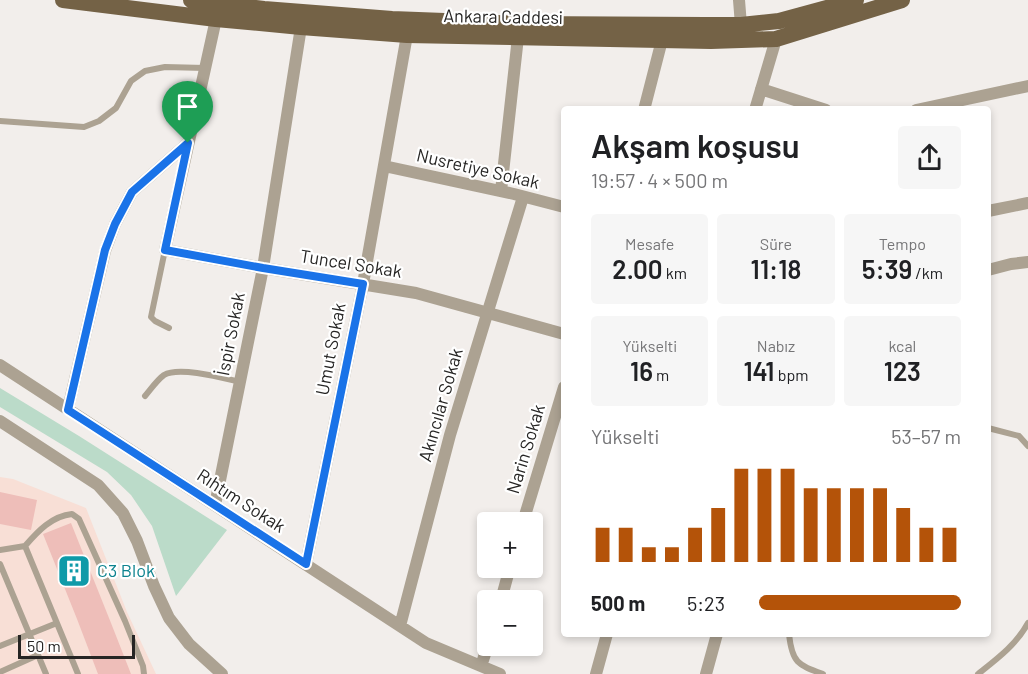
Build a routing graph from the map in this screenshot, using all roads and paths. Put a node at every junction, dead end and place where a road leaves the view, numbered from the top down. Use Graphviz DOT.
graph roads {
  1 [pos="63,0"];
  2 [pos="191,0"];
  3 [pos="739,0"];
  4 [pos="856,0"];
  5 [pos="902,0"];
  6 [pos="216,19"];
  7 [pos="774,21"];
  8 [pos="741,25"];
  9 [pos="301,27"];
  10 [pos="407,35"];
  11 [pos="518,37"];
  12 [pos="776,39"];
  13 [pos="662,40"];
  14 [pos="205,68"];
  15 [pos="1028,86"];
  16 [pos="761,88"];
  17 [pos="645,106"];
  18 [pos="756,106"];
  19 [pos="814,106"];
  20 [pos="935,106"];
  21 [pos="0,121"];
  22 [pos="188,143"];
  23 [pos="384,166"];
  24 [pos="501,191"];
  25 [pos="523,196"];
  26 [pos="1028,202"];
  27 [pos="561,206"];
  28 [pos="991,210"];
  29 [pos="165,250"];
  30 [pos="1028,262"];
  31 [pos="263,268"];
  32 [pos="991,269"];
  33 [pos="363,284"];
  34 [pos="487,314"];
  35 [pos="169,328"];
  36 [pos="561,333"];
  37 [pos="0,365"];
  38 [pos="240,382"];
  39 [pos="144,396"];
  40 [pos="561,397"];
  41 [pos="68,410"];
  42 [pos="0,421"];
  43 [pos="991,429"];
  44 [pos="1028,446"];
  45 [pos="215,505"];
  46 [pos="526,512"];
  47 [pos="25,546"];
  48 [pos="0,550"];
  49 [pos="0,564"];
  50 [pos="306,564"];
  51 [pos="57,623"];
  52 [pos="1028,623"];
  53 [pos="400,626"];
  54 [pos="30,634"];
  55 [pos="606,637"];
  56 [pos="716,637"];
  57 [pos="789,637"];
  58 [pos="0,646"];
  59 [pos="38,655"];
  60 [pos="484,656"];
  61 [pos="481,666"];
  62 [pos="0,672"];
  63 [pos="46,674"];
  64 [pos="78,674"];
  65 [pos="144,674"];
  66 [pos="222,674"];
  67 [pos="500,674"];
  68 [pos="596,674"];
  69 [pos="706,674"];
  70 [pos="823,674"];
  71 [pos="978,674"];
  1 -- 6 [label="main road, Ankara Caddesi"];
  2 -- 8 [label="main road, Ankara Caddesi"];
  3 -- 8 [label="street"];
  4 -- 7 [label="main road, Ankara Caddesi"];
  5 -- 12 [label="main road, Ankara Caddesi"];
  6 -- 9 [label="main road, Ankara Caddesi"];
  6 -- 14 [label="street"];
  7 -- 8 [label="main road, Ankara Caddesi"];
  7 -- 12 [label="main road"];
  9 -- 10 [label="main road, Ankara Caddesi"];
  9 -- 31 [label="street, İspir Sokak"];
  10 -- 11 [label="main road, Ankara Caddesi"];
  10 -- 23 [label="street, Umut Sokak"];
  11 -- 13 [label="main road, Ankara Caddesi"];
  11 -- 24 [label="street"];
  12 -- 13 [label="main road, Ankara Caddesi"];
  12 -- 16 [label="street"];
  13 -- 17 [label="street"];
  14 -- 21 [label="lane"];
  14 -- 22 [label="street"];
  15 -- 20 [label="street"];
  16 -- 18 [label="street"];
  16 -- 19 [label="street"];
  22 -- 29 [label="street"];
  22 -- 41 [label="street"];
  23 -- 24 [label="street, Nusretiye Sokak"];
  23 -- 33 [label="street, Umut Sokak"];
  24 -- 25 [label="street, Nusretiye Sokak"];
  25 -- 27 [label="street, Nusretiye Sokak"];
  25 -- 34 [label="street, Akıncılar Sokak"];
  26 -- 28 [label="street"];
  29 -- 31 [label="street, Tuncel Sokak"];
  29 -- 35 [label="lane"];
  30 -- 32 [label="street"];
  31 -- 33 [label="street, Tuncel Sokak"];
  31 -- 38 [label="street, İspir Sokak"];
  33 -- 34 [label="street, Tuncel Sokak"];
  33 -- 50 [label="street, Umut Sokak"];
  34 -- 36 [label="street, Tuncel Sokak"];
  34 -- 53 [label="street, Akıncılar Sokak"];
  37 -- 41 [label="street, Rıhtım Sokak"];
  38 -- 39 [label="lane"];
  38 -- 45 [label="street, İspir Sokak"];
  40 -- 46 [label="street, Narin Sokak"];
  41 -- 45 [label="street, Rıhtım Sokak"];
  42 -- 66 [label="street"];
  43 -- 44 [label="lane"];
  45 -- 50 [label="street, Rıhtım Sokak"];
  47 -- 48 [label="lane"];
  47 -- 51 [label="lane"];
  47 -- 65 [label="lane"];
  49 -- 54 [label="lane"];
  50 -- 53 [label="street, Rıhtım Sokak"];
  51 -- 54 [label="lane"];
  51 -- 64 [label="lane"];
  52 -- 71 [label="lane"];
  53 -- 61 [label="street, Rıhtım Sokak"];
  54 -- 58 [label="lane"];
  54 -- 59 [label="lane"];
  55 -- 68 [label="street"];
  56 -- 69 [label="street"];
  57 -- 70 [label="lane"];
  59 -- 62 [label="lane"];
  59 -- 63 [label="lane"];
  60 -- 61 [label="street"];
  61 -- 67 [label="street, Rıhtım Sokak"];
}
